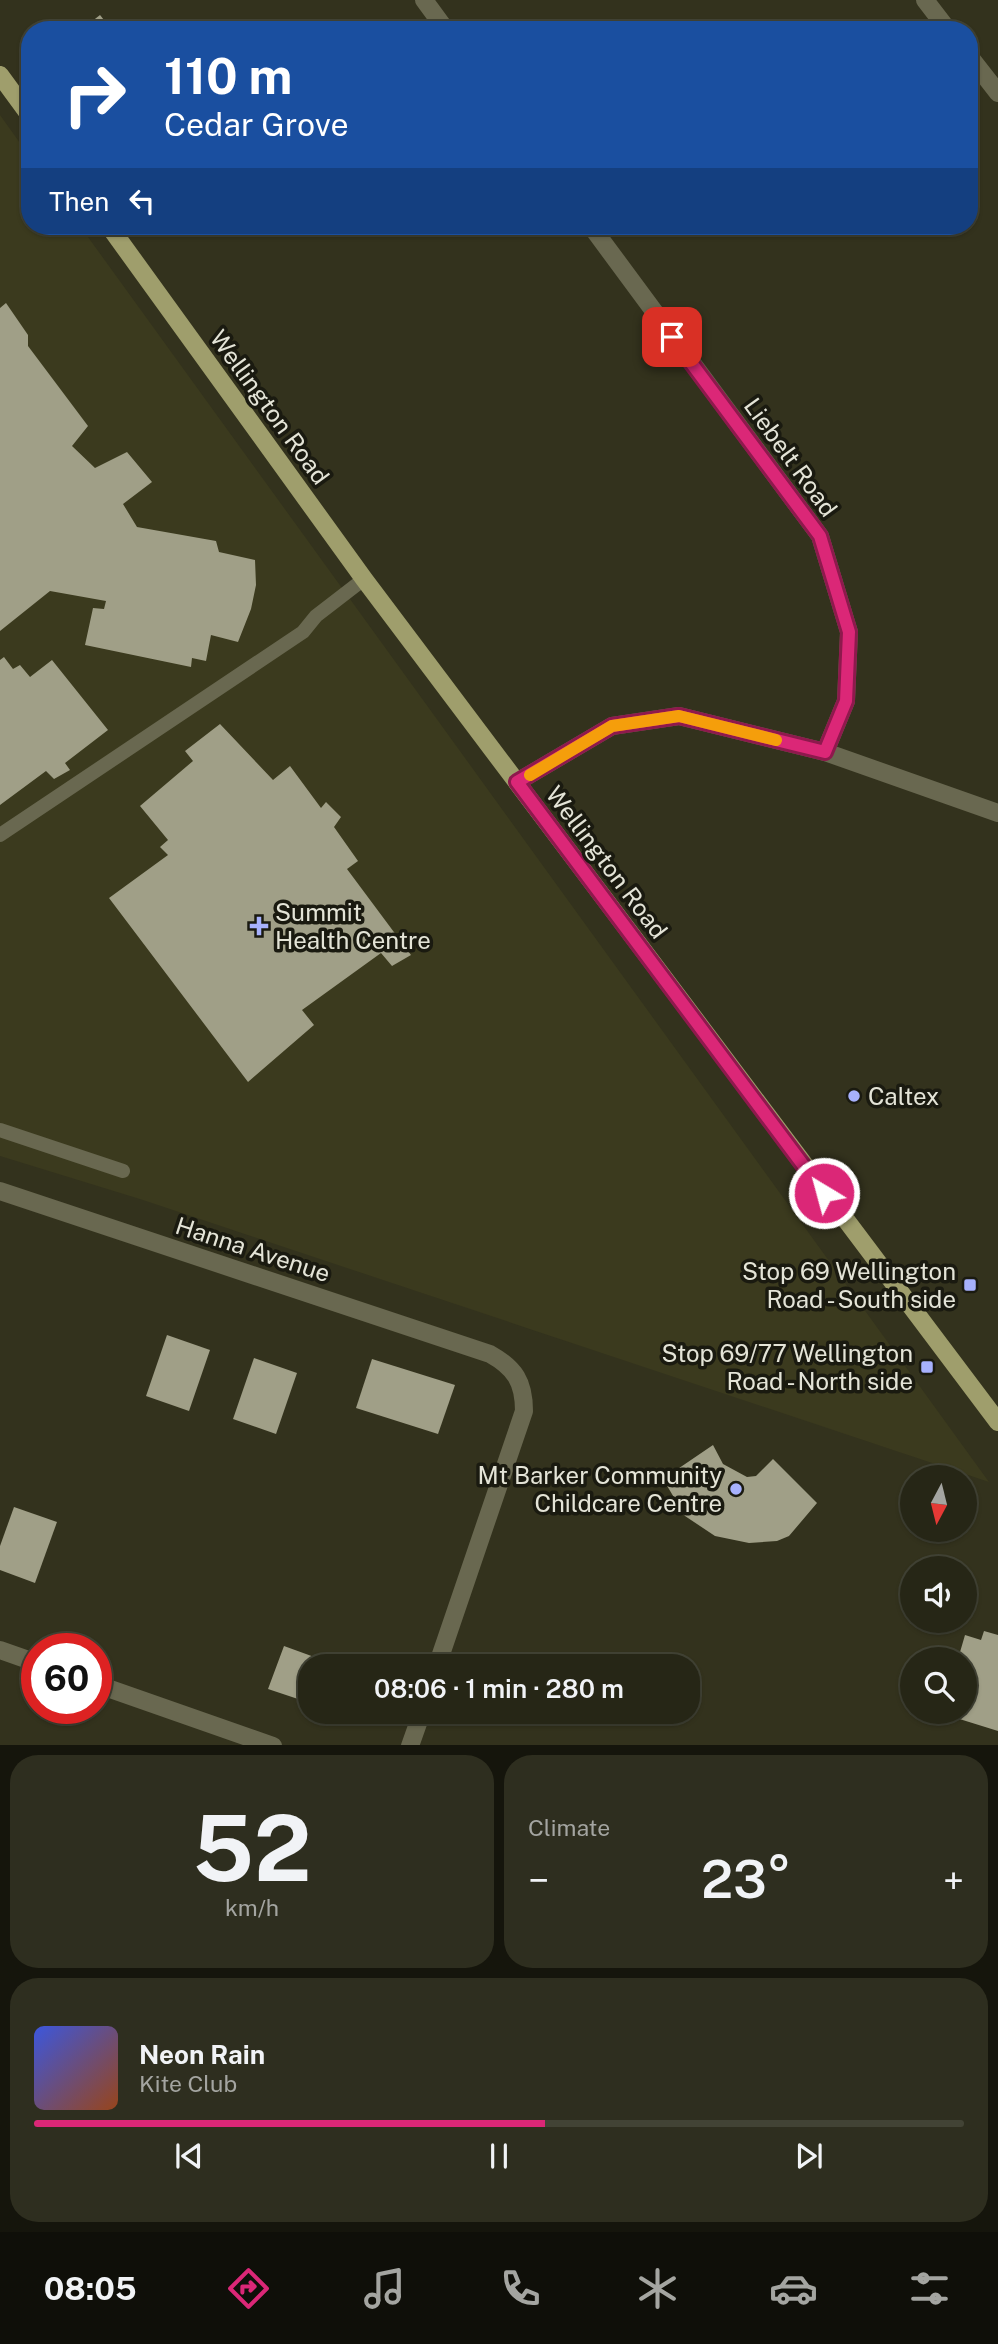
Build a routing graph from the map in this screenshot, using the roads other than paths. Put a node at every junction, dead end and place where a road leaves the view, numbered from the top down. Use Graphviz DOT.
graph roads {
  1 [pos="424,0"];
  2 [pos="925,0"];
  3 [pos="439,21"];
  4 [pos="941,21"];
  5 [pos="978,67"];
  6 [pos="0,75"];
  7 [pos="998,93"];
  8 [pos="21,104"];
  9 [pos="116,235"];
  10 [pos="598,235"];
  11 [pos="364,579"];
  12 [pos="825,752"];
  13 [pos="517,782"];
  14 [pos="998,813"];
  15 [pos="0,835"];
  16 [pos="0,1130"];
  17 [pos="123,1171"];
  18 [pos="0,1191"];
  19 [pos="998,1422"];
  20 [pos="0,1650"];
  21 [pos="441,1654"];
  22 [pos="21,1657"];
  23 [pos="112,1690"];
  24 [pos="418,1724"];
  25 [pos="273,1745"];
  26 [pos="410,1745"];
  1 -- 3 [label="street"];
  2 -- 4 [label="street"];
  5 -- 7 [label="street"];
  6 -- 8 [label="main road"];
  9 -- 11 [label="main road, Wellington Road"];
  10 -- 12 [label="street, Liebelt Road"];
  11 -- 13 [label="main road, Wellington Road"];
  11 -- 15 [label="lane"];
  12 -- 13 [label="street"];
  12 -- 14 [label="street"];
  13 -- 19 [label="main road, Wellington Road"];
  16 -- 17 [label="lane"];
  18 -- 21 [label="street, Hanna Avenue"];
  20 -- 22 [label="street"];
  23 -- 25 [label="street"];
  24 -- 26 [label="street"];
}
